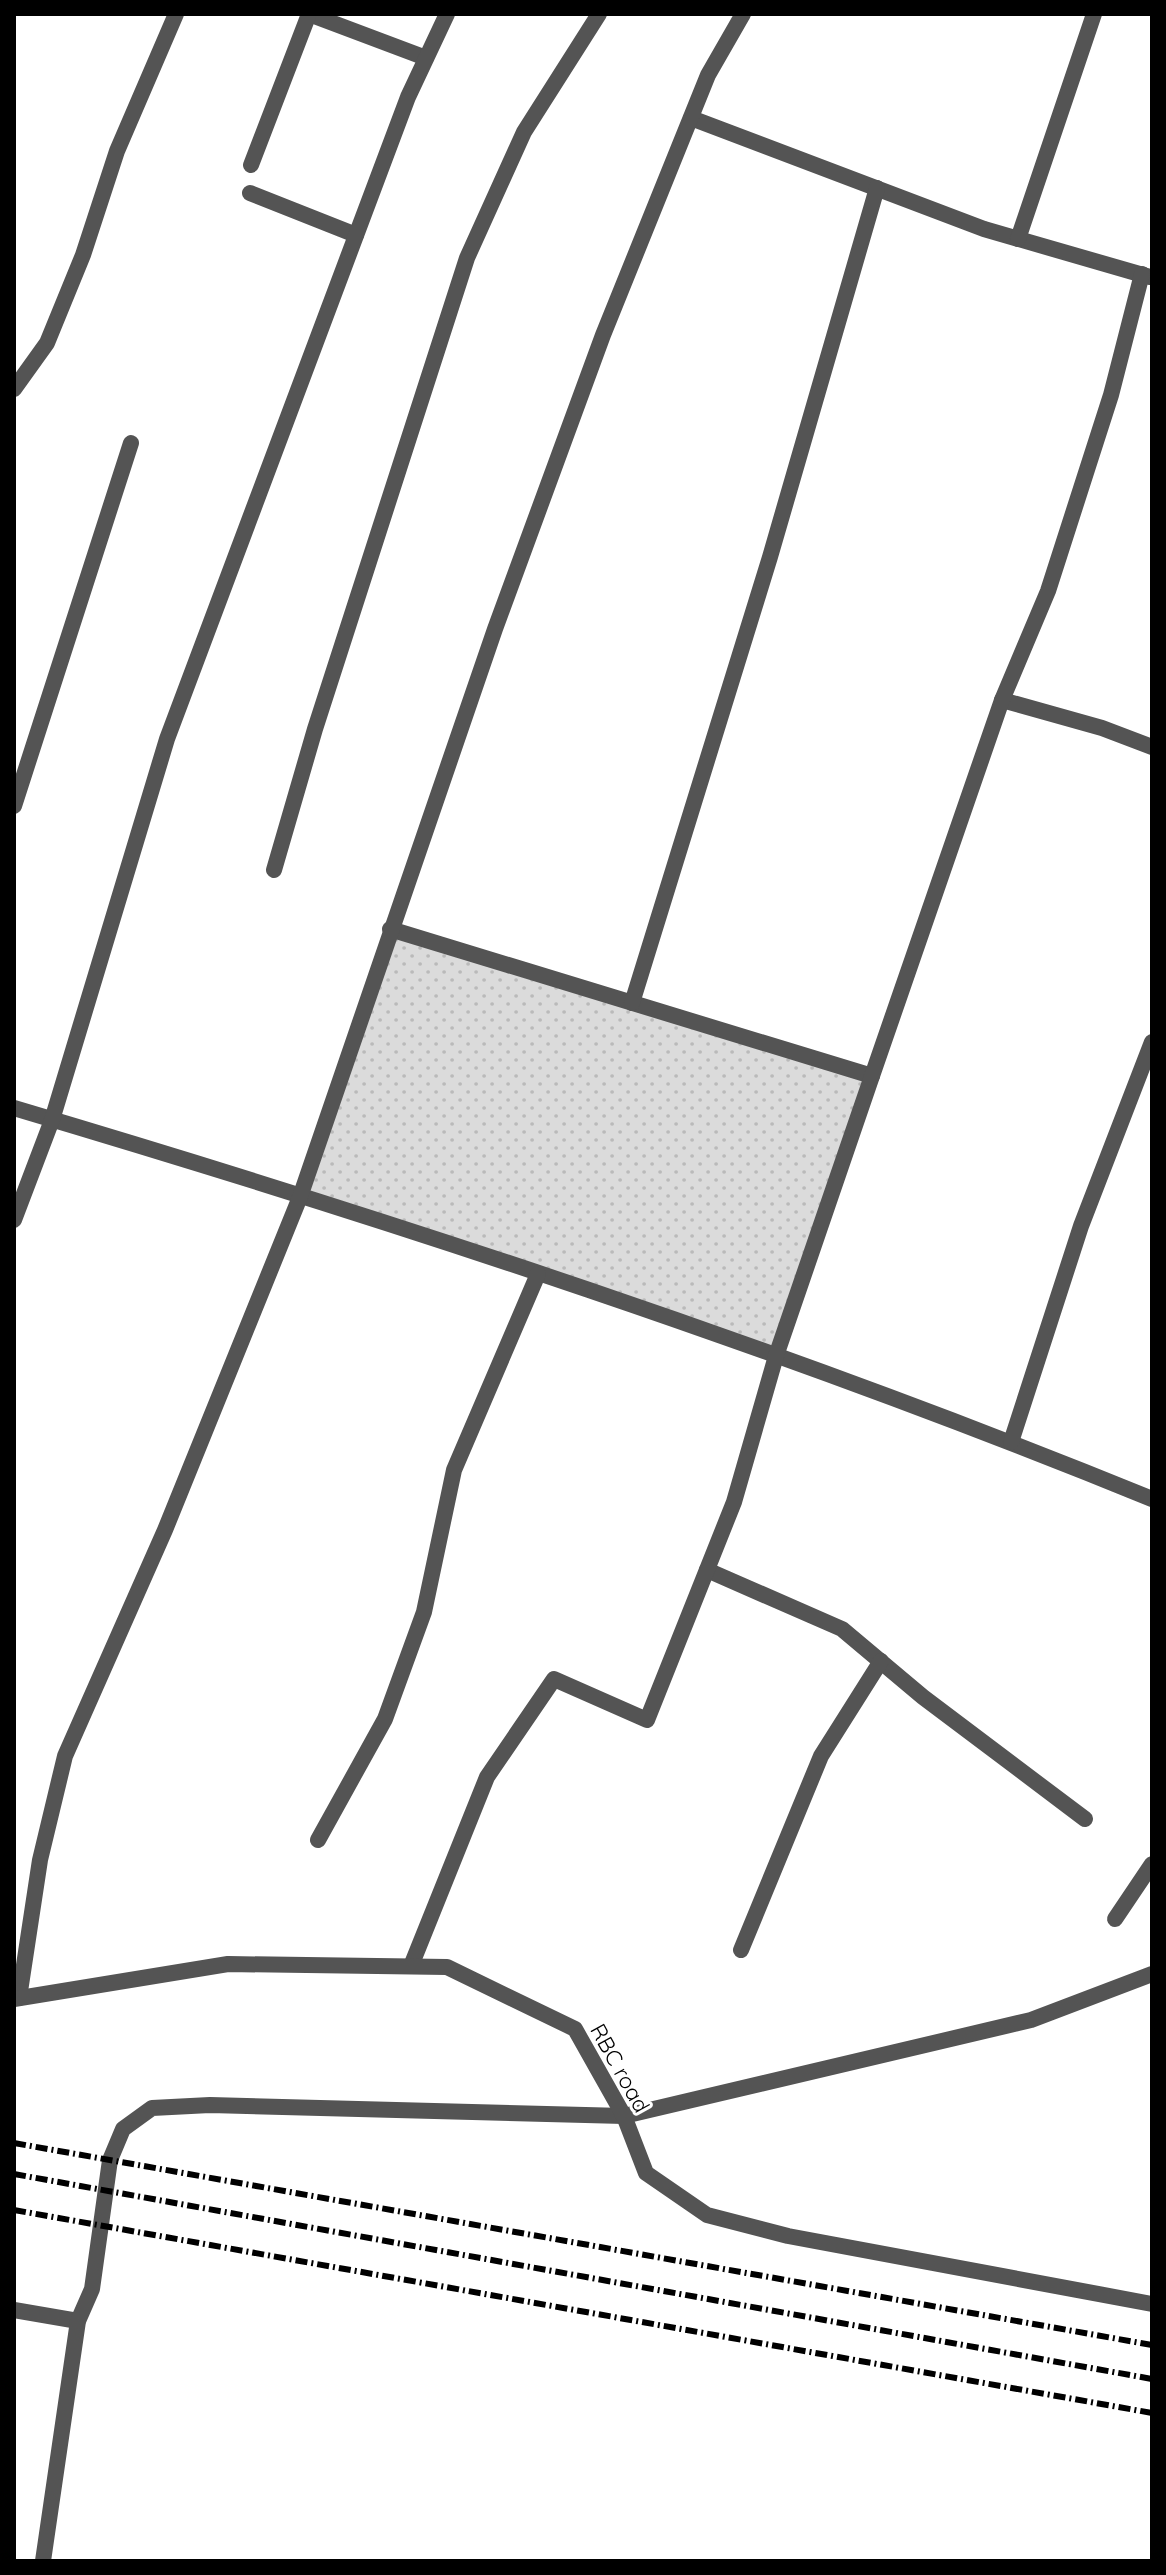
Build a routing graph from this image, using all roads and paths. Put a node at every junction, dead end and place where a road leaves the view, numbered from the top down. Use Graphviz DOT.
graph roads {
  1 [pos="176,14"];
  2 [pos="309,14"];
  3 [pos="447,14"];
  4 [pos="599,14"];
  5 [pos="743,14"];
  6 [pos="1094,14"];
  7 [pos="426,58"];
  8 [pos="691,118"];
  9 [pos="251,165"];
  10 [pos="877,188"];
  11 [pos="250,193"];
  12 [pos="356,235"];
  13 [pos="1018,239"];
  14 [pos="1147,276"];
  15 [pos="14,389"];
  16 [pos="131,443"];
  17 [pos="1002,700"];
  18 [pos="1152,747"];
  19 [pos="14,806"];
  20 [pos="274,870"];
  21 [pos="390,929"];
  22 [pos="632,1003"];
  23 [pos="1152,1042"];
  24 [pos="872,1076"];
  25 [pos="14,1108"];
  26 [pos="52,1120"];
  27 [pos="300,1197"];
  28 [pos="14,1220"];
  29 [pos="538,1274"];
  30 [pos="776,1356"];
  31 [pos="1011,1442"];
  32 [pos="1152,1499"];
  33 [pos="707,1570"];
  34 [pos="881,1661"];
  35 [pos="1085,1819"];
  36 [pos="318,1840"];
  37 [pos="1152,1864"];
  38 [pos="1115,1919"];
  39 [pos="741,1950"];
  40 [pos="411,1966"];
  41 [pos="1152,1974"];
  42 [pos="17,1999"];
  43 [pos="624,2116"];
  44 [pos="1152,2304"];
  45 [pos="14,2310"];
  46 [pos="78,2321"];
  47 [pos="43,2561"];
  1 -- 15 [label="street"];
  2 -- 7 [label="street"];
  2 -- 9 [label="street"];
  3 -- 7 [label="street"];
  4 -- 20 [label="street"];
  5 -- 8 [label="street"];
  6 -- 13 [label="street"];
  7 -- 12 [label="street"];
  8 -- 10 [label="street"];
  8 -- 21 [label="street"];
  10 -- 13 [label="street"];
  10 -- 22 [label="street"];
  11 -- 12 [label="street"];
  12 -- 26 [label="street"];
  13 -- 14 [label="street"];
  14 -- 17 [label="street"];
  16 -- 19 [label="street"];
  17 -- 18 [label="street"];
  17 -- 24 [label="street"];
  21 -- 22 [label="street"];
  21 -- 27 [label="street"];
  22 -- 24 [label="street"];
  23 -- 31 [label="street"];
  24 -- 30 [label="street"];
  25 -- 26 [label="street"];
  26 -- 27 [label="street"];
  26 -- 28 [label="street"];
  27 -- 29 [label="street"];
  27 -- 42 [label="street"];
  29 -- 30 [label="street"];
  29 -- 36 [label="street"];
  30 -- 31 [label="street"];
  30 -- 33 [label="street"];
  31 -- 32 [label="street"];
  33 -- 34 [label="street"];
  33 -- 40 [label="street"];
  34 -- 35 [label="street"];
  34 -- 39 [label="street"];
  37 -- 38 [label="street"];
  40 -- 42 [label="street, RBC road"];
  40 -- 43 [label="street, RBC road"];
  41 -- 43 [label="street"];
  43 -- 44 [label="street, RBC road"];
  43 -- 46 [label="street"];
  45 -- 46 [label="street"];
  46 -- 47 [label="street"];
}
